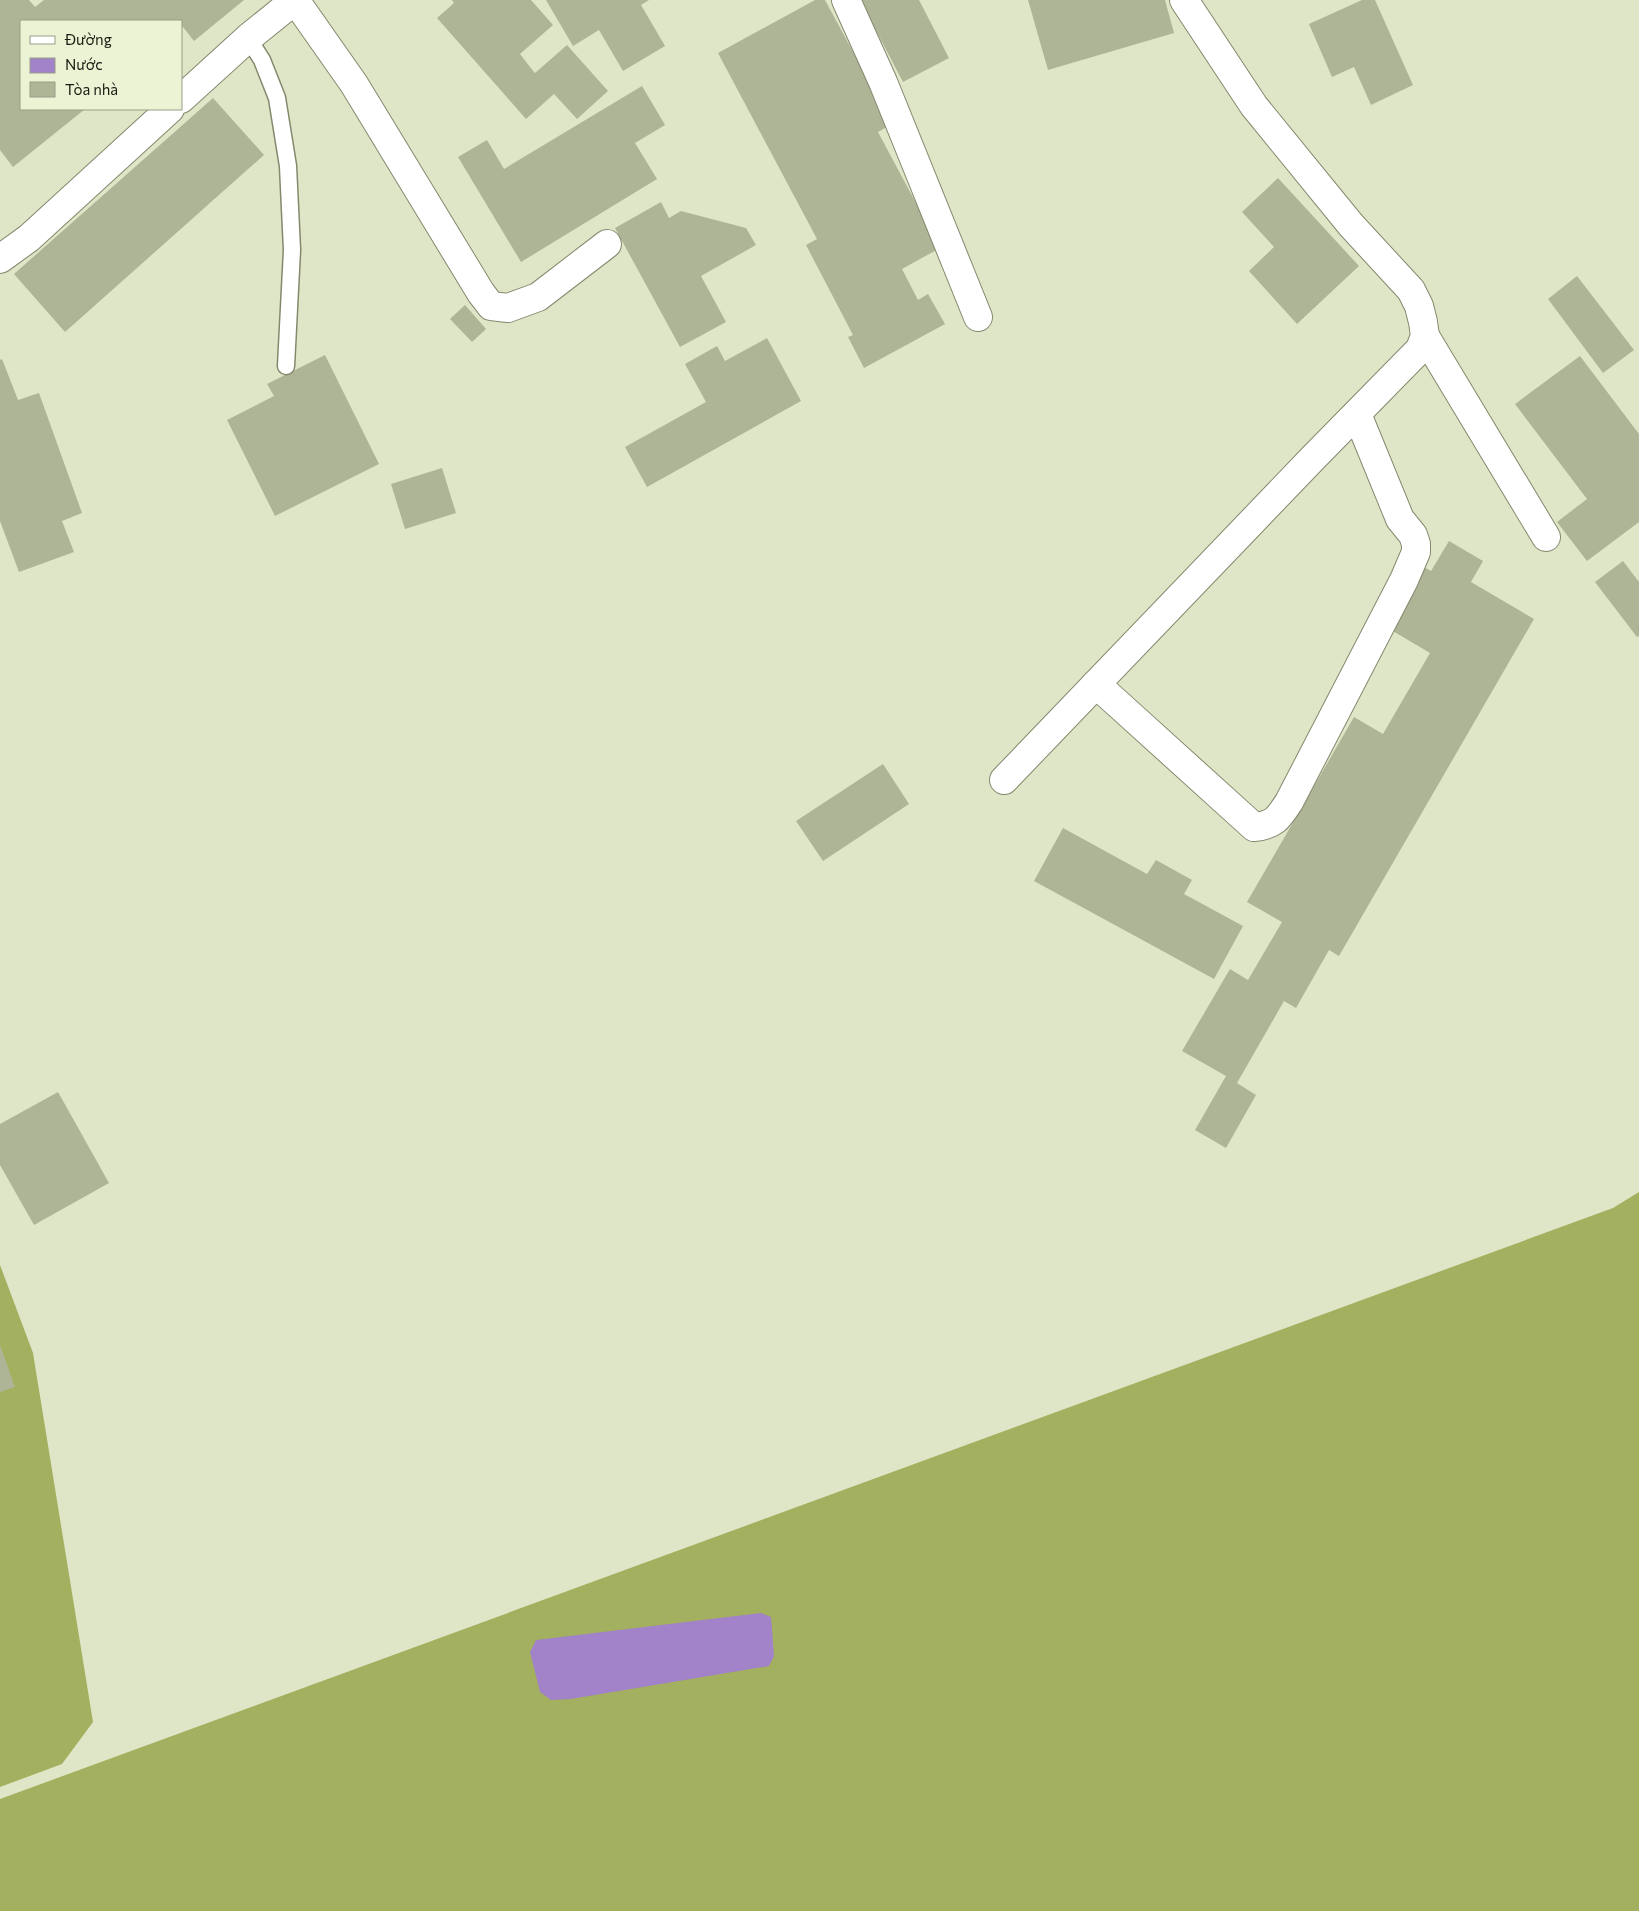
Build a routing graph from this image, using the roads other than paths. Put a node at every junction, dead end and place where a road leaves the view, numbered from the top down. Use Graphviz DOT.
graph roads {
  1 [pos="295,0"];
  2 [pos="846,0"];
  3 [pos="1184,0"];
  4 [pos="248,38"];
  5 [pos="182,98"];
  6 [pos="169,110"];
  7 [pos="607,244"];
  8 [pos="0,260"];
  9 [pos="978,317"];
  10 [pos="1425,336"];
  11 [pos="286,366"];
  12 [pos="1357,414"];
  13 [pos="1546,537"];
  14 [pos="1096,684"];
  15 [pos="1004,780"];
  1 -- 4 [label="street"];
  1 -- 7 [label="street"];
  2 -- 9 [label="street"];
  3 -- 10 [label="street"];
  4 -- 5 [label="street"];
  4 -- 11 [label="lane"];
  6 -- 8 [label="street"];
  10 -- 12 [label="street"];
  10 -- 13 [label="street"];
  12 -- 14 [label="street"];
  12 -- 14 [label="street"];
  14 -- 15 [label="street"];
}
